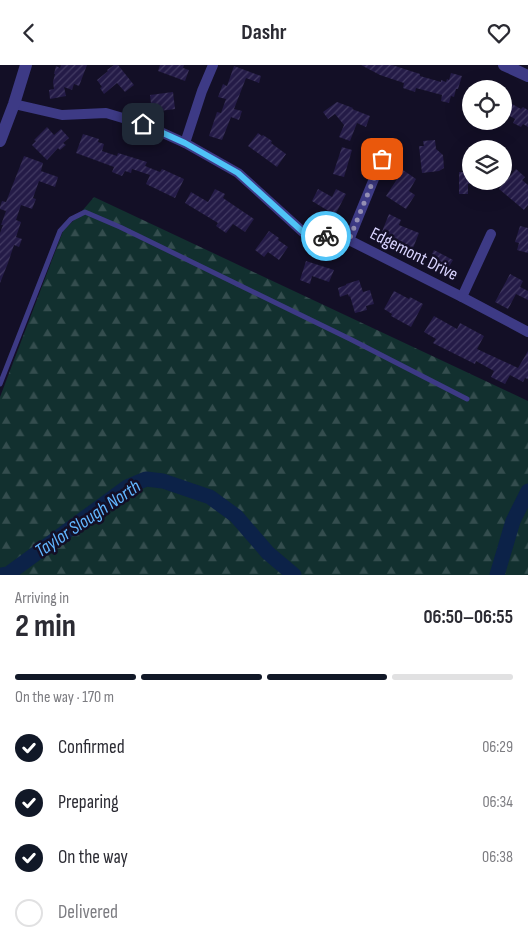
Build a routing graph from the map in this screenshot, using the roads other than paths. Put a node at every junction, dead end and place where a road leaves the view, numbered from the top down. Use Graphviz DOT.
graph roads {
  1 [pos="26,65"];
  2 [pos="213,65"];
  3 [pos="504,65"];
  4 [pos="528,76"];
  5 [pos="14,104"];
  6 [pos="0,141"];
  7 [pos="185,143"];
  8 [pos="382,159"];
  9 [pos="491,234"];
  10 [pos="349,240"];
  11 [pos="462,297"];
  12 [pos="528,332"];
  13 [pos="0,385"];
  14 [pos="466,399"];
  1 -- 5 [label="street"];
  2 -- 7 [label="street"];
  3 -- 4 [label="street"];
  5 -- 6 [label="street"];
  5 -- 7 [label="street, Edgemont Drive"];
  7 -- 10 [label="street, Edgemont Drive"];
  8 -- 10 [label="street"];
  9 -- 11 [label="street"];
  10 -- 11 [label="street, Edgemont Drive"];
  11 -- 12 [label="street, Edgemont Drive"];
  13 -- 14 [label="lane"];
}
